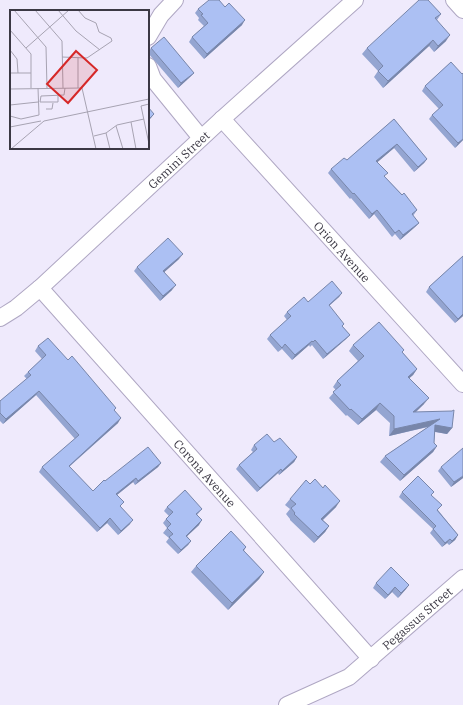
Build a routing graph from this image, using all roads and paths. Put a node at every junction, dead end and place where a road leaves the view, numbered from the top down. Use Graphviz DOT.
graph roads {
  1 [pos="175,0"];
  2 [pos="355,0"];
  3 [pos="454,0"];
  4 [pos="463,10"];
  5 [pos="149,35"];
  6 [pos="149,68"];
  7 [pos="222,119"];
  8 [pos="202,138"];
  9 [pos="40,288"];
  10 [pos="0,318"];
  11 [pos="463,384"];
  12 [pos="463,578"];
  13 [pos="371,659"];
  14 [pos="287,705"];
  1 -- 5 [label="street"];
  2 -- 7 [label="street, Gemini Street"];
  3 -- 4 [label="street"];
  6 -- 8 [label="street"];
  7 -- 8 [label="street, Gemini Street"];
  7 -- 11 [label="street, Orion Avenue"];
  8 -- 9 [label="street, Gemini Street"];
  9 -- 10 [label="street, Gemini Street"];
  9 -- 13 [label="street, Corona Avenue"];
  12 -- 13 [label="street, Pegassus Street"];
  13 -- 14 [label="street, Pegassus Street"];
}
